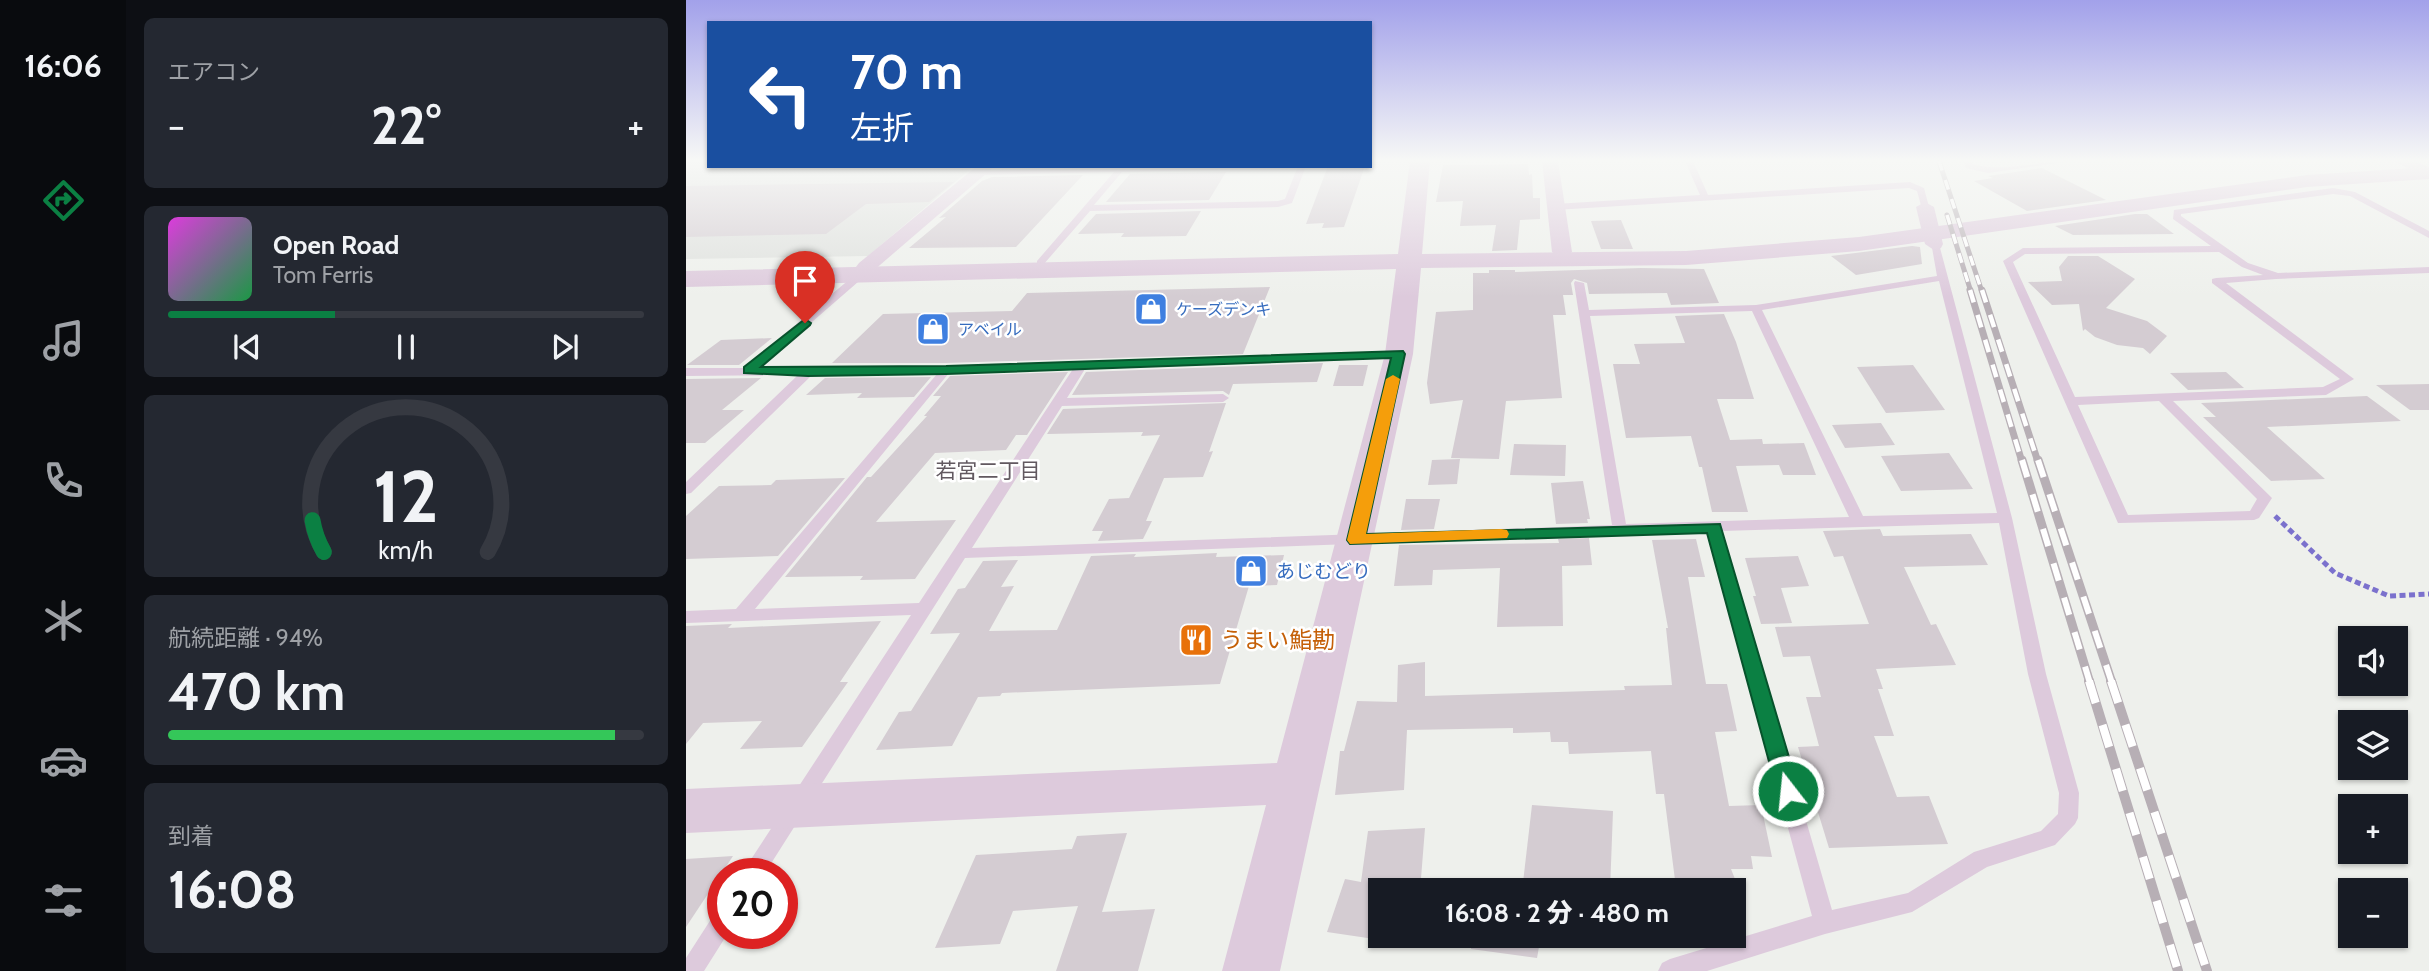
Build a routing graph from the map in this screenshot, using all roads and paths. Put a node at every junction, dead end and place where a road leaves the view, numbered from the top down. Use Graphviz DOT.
graph roads {
  1 [pos="940,206"];
  2 [pos="1169,206"];
  3 [pos="1415,206"];
  4 [pos="1565,206"];
  5 [pos="2054,206"];
  6 [pos="2119,206"];
  7 [pos="2219,206"];
  8 [pos="2375,206"];
  9 [pos="1555,207"];
  10 [pos="1925,207"];
  11 [pos="1089,208"];
  12 [pos="2429,235"];
  13 [pos="1934,244"];
  14 [pos="2221,250"];
  15 [pos="1562,252"];
  16 [pos="1409,258"];
  17 [pos="1040,263"];
  18 [pos="2429,270"];
  19 [pos="686,271"];
  20 [pos="863,271"];
  21 [pos="2277,276"];
  22 [pos="1941,278"];
  23 [pos="686,279"];
  24 [pos="1578,282"];
  25 [pos="1756,308"];
  26 [pos="1584,313"];
  27 [pos="1399,354"];
  28 [pos="1081,366"];
  29 [pos="749,370"];
  30 [pos="946,370"];
  31 [pos="686,372"];
  32 [pos="808,372"];
  33 [pos="2162,397"];
  34 [pos="1223,398"];
  35 [pos="2073,401"];
  36 [pos="1059,402"];
  37 [pos="686,489"];
  38 [pos="2262,503"];
  39 [pos="2006,518"];
  40 [pos="1858,521"];
  41 [pos="1714,528"];
  42 [pos="1620,530"];
  43 [pos="1356,540"];
  44 [pos="961,553"];
  45 [pos="2429,594"];
  46 [pos="924,609"];
  47 [pos="741,615"];
  48 [pos="686,617"];
  49 [pos="1296,783"];
  50 [pos="795,807"];
  51 [pos="686,811"];
  52 [pos="763,858"];
  53 [pos="1825,923"];
  54 [pos="707,946"];
  55 [pos="691,971"];
  56 [pos="1251,971"];
  57 [pos="1670,971"];
  1 -- 20 [label="street"];
  2 -- 11 [label="lane"];
  3 -- 16 [label="street"];
  4 -- 9 [label="lane"];
  5 -- 15 [label="street"];
  6 -- 16 [label="street"];
  7 -- 14 [label="lane"];
  8 -- 12 [label="lane"];
  9 -- 15 [label="street"];
  10 -- 13 [label="street"];
  11 -- 17 [label="lane"];
  13 -- 22 [label="lane"];
  14 -- 21 [label="lane"];
  14 -- 35 [label="lane"];
  15 -- 16 [label="street"];
  16 -- 17 [label="street"];
  16 -- 20 [label="street"];
  16 -- 27 [label="street"];
  17 -- 20 [label="street"];
  18 -- 21 [label="lane"];
  19 -- 20 [label="street"];
  20 -- 23 [label="street"];
  20 -- 29 [label="lane"];
  21 -- 33 [label="lane"];
  22 -- 25 [label="lane"];
  22 -- 39 [label="lane"];
  24 -- 26 [label="lane"];
  25 -- 26 [label="lane"];
  25 -- 40 [label="lane"];
  26 -- 42 [label="lane"];
  27 -- 28 [label="lane"];
  27 -- 43 [label="street"];
  28 -- 30 [label="lane"];
  28 -- 36 [label="lane"];
  29 -- 31 [label="lane"];
  29 -- 32 [label="lane"];
  30 -- 32 [label="lane"];
  30 -- 47 [label="lane"];
  32 -- 37 [label="lane"];
  33 -- 35 [label="lane"];
  33 -- 38 [label="lane"];
  34 -- 36 [label="lane"];
  35 -- 38 [label="lane"];
  36 -- 44 [label="lane"];
  38 -- 45 [label="path"];
  39 -- 40 [label="lane"];
  39 -- 53 [label="lane"];
  40 -- 41 [label="lane"];
  41 -- 42 [label="lane"];
  41 -- 53 [label="lane"];
  42 -- 43 [label="lane"];
  43 -- 44 [label="lane"];
  43 -- 49 [label="street"];
  44 -- 46 [label="lane"];
  46 -- 47 [label="lane"];
  46 -- 50 [label="lane"];
  47 -- 48 [label="lane"];
  49 -- 50 [label="street"];
  49 -- 56 [label="street"];
  50 -- 51 [label="street"];
  50 -- 52 [label="lane"];
  53 -- 57 [label="lane"];
  54 -- 55 [label="lane"];
}
